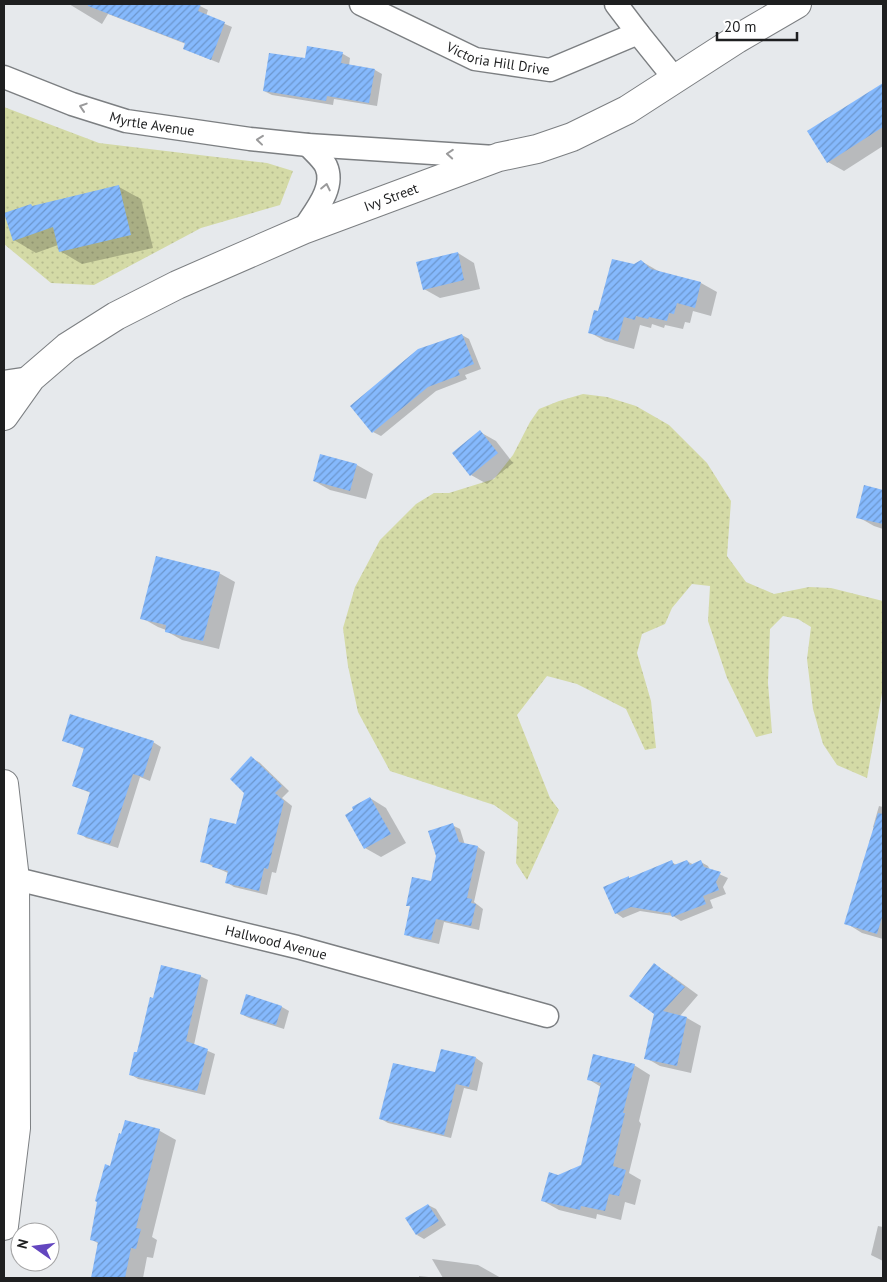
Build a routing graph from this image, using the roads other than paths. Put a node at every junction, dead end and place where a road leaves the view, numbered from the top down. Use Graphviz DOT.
graph roads {
  1 [pos="361,4"];
  2 [pos="616,4"];
  3 [pos="797,4"];
  4 [pos="638,32"];
  5 [pos="4,77"];
  6 [pos="675,80"];
  7 [pos="308,145"];
  8 [pos="498,157"];
  9 [pos="303,230"];
  10 [pos="31,378"];
  11 [pos="4,382"];
  12 [pos="4,416"];
  13 [pos="4,784"];
  14 [pos="9,877"];
  15 [pos="547,1016"];
  16 [pos="4,1226"];
  1 -- 4 [label="street, Victoria Hill Drive"];
  2 -- 4 [label="street"];
  3 -- 6 [label="street, Ivy Street"];
  4 -- 6 [label="street"];
  7 -- 5 [label="street, Myrtle Avenue, one-way"];
  6 -- 8 [label="street, Ivy Street"];
  8 -- 7 [label="street, Myrtle Avenue, one-way"];
  9 -- 7 [label="street, one-way"];
  8 -- 9 [label="street, Ivy Street"];
  9 -- 10 [label="street, Ivy Street"];
  10 -- 11 [label="street"];
  10 -- 12 [label="street, Ivy Street"];
  13 -- 14 [label="street"];
  14 -- 15 [label="street, Hallwood Avenue"];
  14 -- 16 [label="street"];
}
